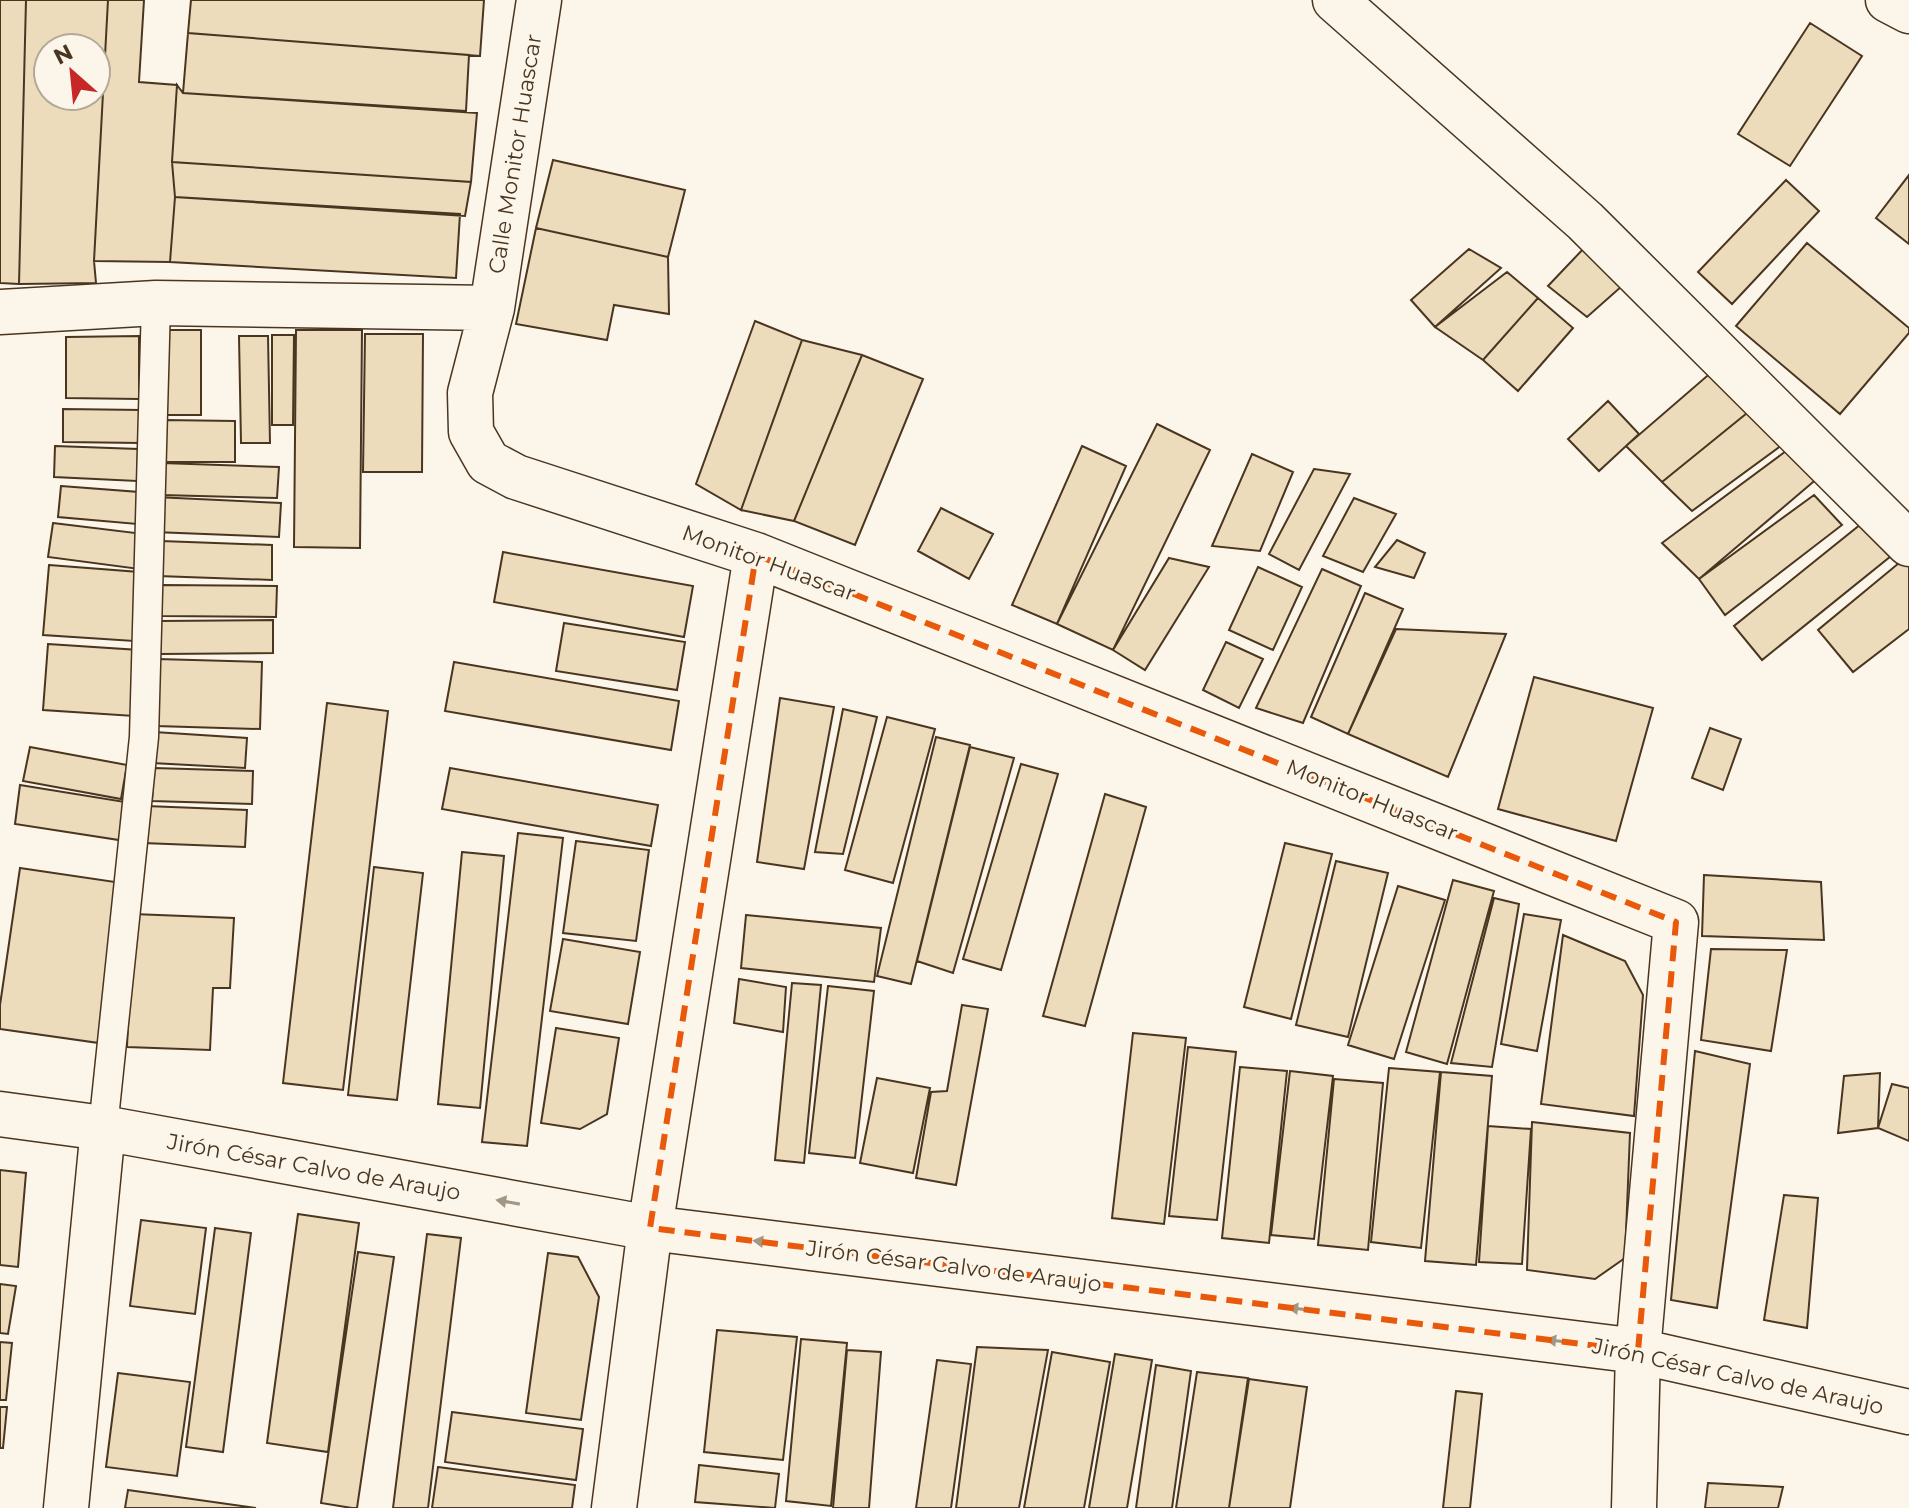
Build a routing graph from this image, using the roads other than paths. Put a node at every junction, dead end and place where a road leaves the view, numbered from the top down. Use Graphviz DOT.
graph roads {
  1 [pos="539,0"];
  2 [pos="1335,0"];
  3 [pos="1888,0"];
  4 [pos="1909,11"];
  5 [pos="156,303"];
  6 [pos="492,308"];
  7 [pos="0,312"];
  8 [pos="516,477"];
  9 [pos="1909,544"];
  10 [pos="756,555"];
  11 [pos="0,1114"];
  12 [pos="103,1128"];
  13 [pos="650,1228"];
  14 [pos="1638,1351"];
  15 [pos="1909,1412"];
  16 [pos="66,1508"];
  17 [pos="614,1508"];
  18 [pos="1634,1508"];
  1 -- 6 [label="street, Calle Monitor Huascar"];
  2 -- 9 [label="street"];
  3 -- 4 [label="street"];
  5 -- 6 [label="street"];
  5 -- 7 [label="street"];
  5 -- 12 [label="lane"];
  6 -- 8 [label="street, Calle Monitor Huascar"];
  8 -- 10 [label="street, Monitor Huascar"];
  10 -- 13 [label="street"];
  10 -- 14 [label="street, Monitor Huascar"];
  11 -- 12 [label="street, Jirón César Calvo de Araujo"];
  13 -- 12 [label="street, Jirón César Calvo de Araujo, one-way"];
  12 -- 16 [label="street"];
  14 -- 13 [label="street, Jirón César Calvo de Araujo, one-way"];
  13 -- 17 [label="street"];
  14 -- 15 [label="street, Jirón César Calvo de Araujo"];
  14 -- 18 [label="street, Monitor Huascar"];
}
